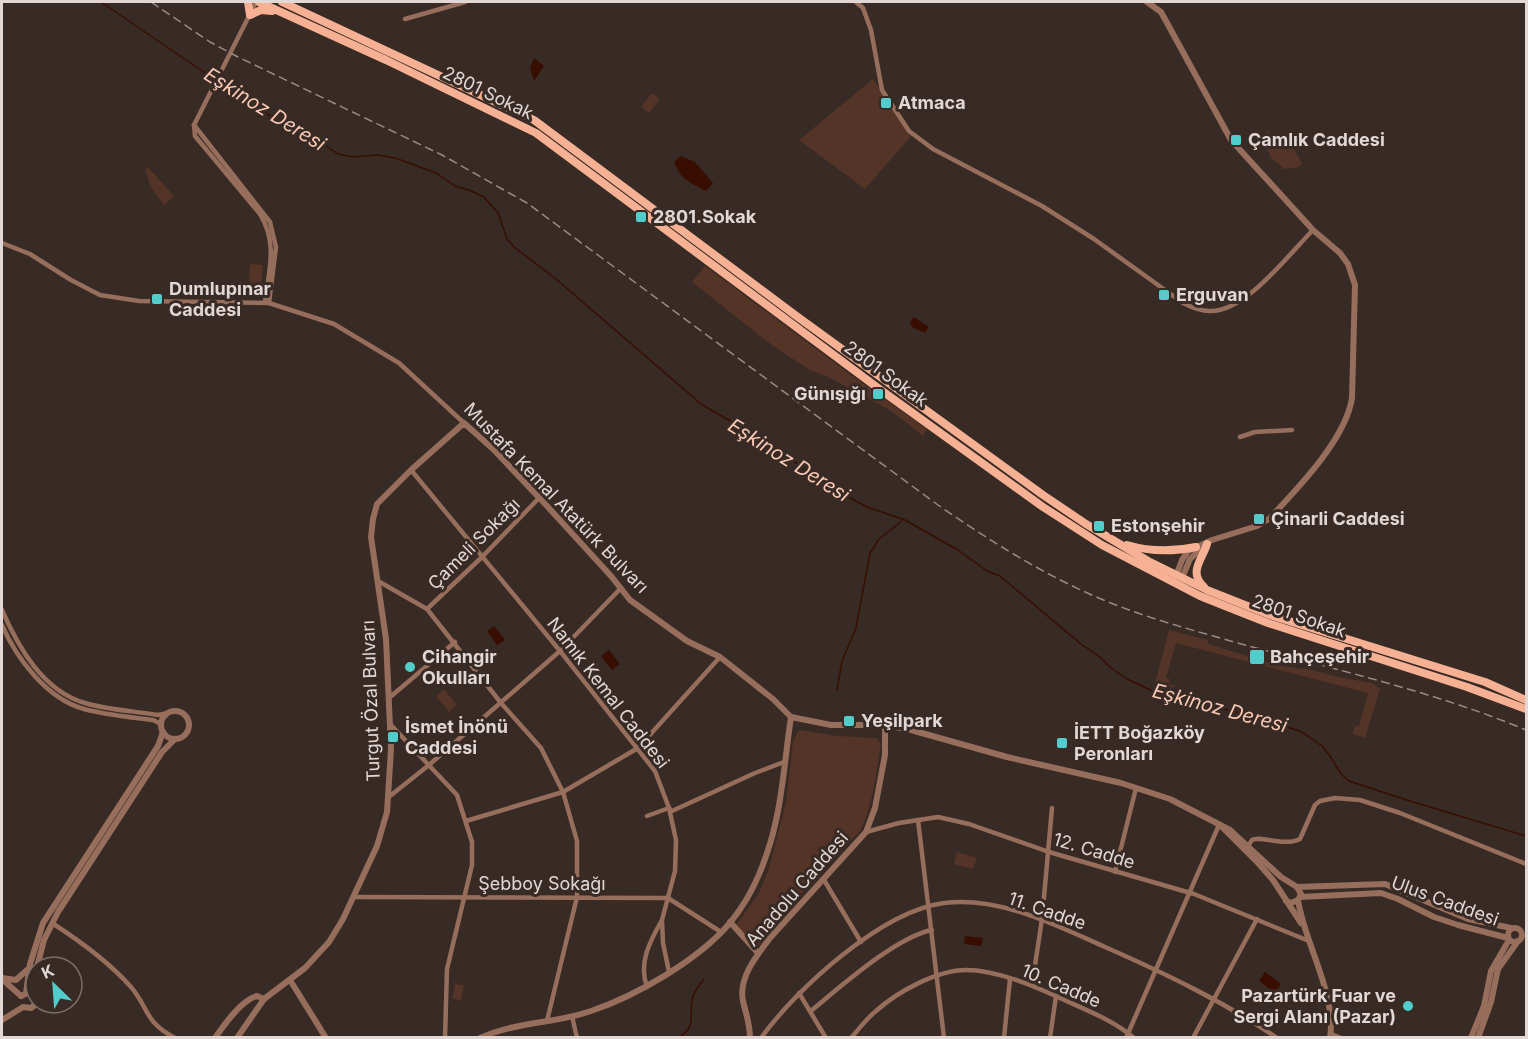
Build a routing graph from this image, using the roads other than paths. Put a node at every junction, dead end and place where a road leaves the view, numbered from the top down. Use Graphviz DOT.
graph roads {
  1 [pos="248,2"];
  2 [pos="258,2"];
  3 [pos="282,2"];
  4 [pos="465,2"];
  5 [pos="856,2"];
  6 [pos="1148,2"];
  7 [pos="248,19"];
  8 [pos="405,19"];
  9 [pos="302,21"];
  10 [pos="1313,230"];
  11 [pos="2,243"];
  12 [pos="267,303"];
  13 [pos="464,423"];
  14 [pos="1292,430"];
  15 [pos="1240,437"];
  16 [pos="411,470"];
  17 [pos="539,498"];
  18 [pos="1113,540"];
  19 [pos="1209,542"];
  20 [pos="1196,547"];
  21 [pos="482,557"];
  22 [pos="1178,580"];
  23 [pos="378,581"];
  24 [pos="621,588"];
  25 [pos="1207,590"];
  26 [pos="427,609"];
  27 [pos="2,610"];
  28 [pos="2,625"];
  29 [pos="455,642"];
  30 [pos="560,651"];
  31 [pos="720,657"];
  32 [pos="389,698"];
  33 [pos="1527,700"];
  34 [pos="501,703"];
  35 [pos="1527,709"];
  36 [pos="168,712"];
  37 [pos="791,717"];
  38 [pos="390,723"];
  39 [pos="161,724"];
  40 [pos="885,725"];
  41 [pos="163,732"];
  42 [pos="175,739"];
  43 [pos="638,748"];
  44 [pos="784,762"];
  45 [pos="429,765"];
  46 [pos="1136,788"];
  47 [pos="563,792"];
  48 [pos="390,796"];
  49 [pos="1052,807"];
  50 [pos="669,808"];
  51 [pos="647,816"];
  52 [pos="918,820"];
  53 [pos="466,821"];
  54 [pos="1219,825"];
  55 [pos="866,832"];
  56 [pos="1247,848"];
  57 [pos="1049,852"];
  58 [pos="1527,864"];
  59 [pos="1115,872"];
  60 [pos="824,880"];
  61 [pos="1295,886"];
  62 [pos="1191,893"];
  63 [pos="354,897"];
  64 [pos="465,897"];
  65 [pos="577,897"];
  66 [pos="668,898"];
  67 [pos="1285,899"];
  68 [pos="1299,899"];
  69 [pos="929,906"];
  70 [pos="1042,919"];
  71 [pos="1257,919"];
  72 [pos="662,920"];
  73 [pos="730,922"];
  74 [pos="52,923"];
  75 [pos="1304,926"];
  76 [pos="1511,928"];
  77 [pos="932,930"];
  78 [pos="1523,930"];
  79 [pos="721,932"];
  80 [pos="1509,939"];
  81 [pos="1522,939"];
  82 [pos="1310,941"];
  83 [pos="861,942"];
  84 [pos="758,953"];
  85 [pos="36,955"];
  86 [pos="38,955"];
  87 [pos="1157,970"];
  88 [pos="669,972"];
  89 [pos="24,975"];
  90 [pos="937,976"];
  91 [pos="2,978"];
  92 [pos="1010,979"];
  93 [pos="290,980"];
  94 [pos="1032,985"];
  95 [pos="647,987"];
  96 [pos="799,993"];
  97 [pos="23,994"];
  98 [pos="1056,996"];
  99 [pos="264,999"];
  100 [pos="1213,999"];
  101 [pos="23,1007"];
  102 [pos="811,1011"];
  103 [pos="572,1016"];
  104 [pos="2,1020"];
  105 [pos="547,1021"];
  106 [pos="507,1027"];
  107 [pos="1128,1035"];
  108 [pos="1331,1036"];
  109 [pos="238,1037"];
  110 [pos="175,1038"];
  111 [pos="215,1038"];
  112 [pos="326,1038"];
  113 [pos="445,1038"];
  114 [pos="480,1038"];
  115 [pos="508,1038"];
  116 [pos="577,1038"];
  117 [pos="750,1038"];
  118 [pos="760,1038"];
  119 [pos="826,1038"];
  120 [pos="851,1038"];
  121 [pos="944,1038"];
  122 [pos="1004,1038"];
  123 [pos="1050,1038"];
  124 [pos="1134,1038"];
  125 [pos="1193,1038"];
  126 [pos="1277,1038"];
  127 [pos="1341,1038"];
  128 [pos="1471,1038"];
  129 [pos="1478,1038"];
  1 -- 7 [label="main road"];
  2 -- 7 [label="street"];
  2 -- 9 [label="main road, 2801 Sokak"];
  3 -- 18 [label="main road, 2801 Sokak"];
  4 -- 8 [label="street"];
  5 -- 10 [label="street"];
  6 -- 10 [label="street"];
  7 -- 9 [label="main road"];
  7 -- 12 [label="street"];
  9 -- 22 [label="main road, 2801 Sokak"];
  10 -- 19 [label="street"];
  11 -- 12 [label="street"];
  12 -- 13 [label="street, Mustafa Kemal Atatürk Bulvarı"];
  13 -- 16 [label="street, Turgut Özal Bulvarı"];
  13 -- 17 [label="street, Mustafa Kemal Atatürk Bulvarı"];
  14 -- 15 [label="street"];
  16 -- 21 [label="street, Namık Kemal Caddesi"];
  16 -- 23 [label="street, Turgut Özal Bulvarı"];
  17 -- 21 [label="street, Çameli Sokağı"];
  17 -- 24 [label="street, Mustafa Kemal Atatürk Bulvarı"];
  18 -- 20 [label="main road"];
  18 -- 22 [label="main road, 2801 Sokak"];
  19 -- 20 [label="street"];
  19 -- 22 [label="street"];
  19 -- 25 [label="main road"];
  20 -- 22 [label="street"];
  21 -- 26 [label="street, Çameli Sokağı"];
  21 -- 30 [label="street, Namık Kemal Caddesi"];
  22 -- 25 [label="main road, 2801 Sokak"];
  22 -- 35 [label="main road, 2801 Sokak"];
  23 -- 26 [label="street"];
  23 -- 32 [label="street, Turgut Özal Bulvarı"];
  24 -- 30 [label="street"];
  24 -- 31 [label="street, Mustafa Kemal Atatürk Bulvarı"];
  25 -- 33 [label="main road, 2801 Sokak"];
  26 -- 29 [label="street"];
  27 -- 36 [label="street"];
  28 -- 39 [label="street"];
  29 -- 32 [label="street"];
  29 -- 34 [label="street"];
  30 -- 34 [label="street"];
  30 -- 43 [label="street, Namık Kemal Caddesi"];
  31 -- 37 [label="street, Mustafa Kemal Atatürk Bulvarı"];
  31 -- 43 [label="street"];
  32 -- 38 [label="street, Turgut Özal Bulvarı"];
  34 -- 45 [label="street"];
  34 -- 47 [label="street"];
  36 -- 39 [label="street"];
  36 -- 42 [label="street"];
  37 -- 40 [label="street"];
  37 -- 44 [label="street"];
  38 -- 45 [label="street"];
  38 -- 48 [label="street, Turgut Özal Bulvarı"];
  39 -- 41 [label="street"];
  40 -- 46 [label="street"];
  40 -- 55 [label="street, Anadolu Caddesi"];
  41 -- 42 [label="street"];
  41 -- 85 [label="street"];
  42 -- 74 [label="street"];
  43 -- 47 [label="street"];
  43 -- 50 [label="street, Namık Kemal Caddesi"];
  44 -- 50 [label="street"];
  44 -- 73 [label="street"];
  45 -- 48 [label="street"];
  45 -- 53 [label="street"];
  46 -- 54 [label="street"];
  46 -- 59 [label="street"];
  47 -- 53 [label="street"];
  47 -- 65 [label="street"];
  48 -- 63 [label="street, Turgut Özal Bulvarı"];
  49 -- 57 [label="street"];
  50 -- 51 [label="street"];
  50 -- 66 [label="street, Namık Kemal Caddesi"];
  52 -- 55 [label="street, 12. Cadde"];
  52 -- 57 [label="street, 12. Cadde"];
  52 -- 69 [label="street"];
  53 -- 64 [label="street"];
  54 -- 56 [label="street"];
  54 -- 62 [label="street"];
  55 -- 60 [label="street, Anadolu Caddesi"];
  56 -- 58 [label="street"];
  56 -- 61 [label="street"];
  56 -- 67 [label="street"];
  57 -- 59 [label="street, 12. Cadde"];
  57 -- 70 [label="street"];
  59 -- 62 [label="street, 12. Cadde"];
  60 -- 83 [label="street"];
  60 -- 84 [label="street, Anadolu Caddesi"];
  61 -- 67 [label="street"];
  61 -- 68 [label="street"];
  61 -- 76 [label="street, Ulus Caddesi"];
  62 -- 71 [label="street, 12. Cadde"];
  62 -- 87 [label="street"];
  63 -- 64 [label="street, Şebboy Sokağı"];
  63 -- 93 [label="street, Turgut Özal Bulvarı"];
  64 -- 65 [label="street, Şebboy Sokağı"];
  64 -- 113 [label="street"];
  65 -- 66 [label="street, Şebboy Sokağı"];
  65 -- 105 [label="street"];
  66 -- 72 [label="street, Namık Kemal Caddesi"];
  66 -- 79 [label="street"];
  67 -- 68 [label="street"];
  67 -- 75 [label="street"];
  68 -- 75 [label="street"];
  68 -- 80 [label="street, Ulus Caddesi"];
  69 -- 70 [label="street, 11. Cadde"];
  69 -- 77 [label="street"];
  69 -- 83 [label="street, 11. Cadde"];
  70 -- 87 [label="street, 11. Cadde"];
  70 -- 94 [label="street"];
  71 -- 82 [label="street, 12. Cadde"];
  71 -- 100 [label="street"];
  72 -- 88 [label="street, Namık Kemal Caddesi"];
  72 -- 95 [label="street"];
  73 -- 79 [label="street"];
  73 -- 84 [label="street"];
  74 -- 86 [label="street"];
  74 -- 110 [label="street"];
  75 -- 82 [label="street"];
  76 -- 78 [label="street, Ulus Caddesi"];
  76 -- 80 [label="street, Ulus Caddesi"];
  77 -- 90 [label="street"];
  77 -- 102 [label="street"];
  78 -- 81 [label="street, Ulus Caddesi"];
  79 -- 88 [label="street"];
  80 -- 81 [label="street, Ulus Caddesi"];
  80 -- 128 [label="street"];
  81 -- 129 [label="street"];
  82 -- 108 [label="street"];
  83 -- 96 [label="street, 11. Cadde"];
  84 -- 117 [label="street, Anadolu Caddesi"];
  87 -- 100 [label="street, 11. Cadde"];
  87 -- 107 [label="street"];
  88 -- 95 [label="street"];
  89 -- 91 [label="street"];
  90 -- 92 [label="street, 10. Cadde"];
  90 -- 120 [label="street, 10. Cadde"];
  90 -- 121 [label="street"];
  91 -- 97 [label="street"];
  92 -- 94 [label="street, 10. Cadde"];
  92 -- 122 [label="street"];
  93 -- 99 [label="street, Turgut Özal Bulvarı"];
  93 -- 112 [label="street"];
  94 -- 98 [label="street, 10. Cadde"];
  95 -- 103 [label="street"];
  96 -- 102 [label="street"];
  96 -- 118 [label="street, 11. Cadde"];
  97 -- 101 [label="street"];
  98 -- 107 [label="street, 10. Cadde"];
  98 -- 123 [label="street"];
  99 -- 109 [label="street, Turgut Özal Bulvarı"];
  99 -- 111 [label="street"];
  100 -- 125 [label="street"];
  100 -- 126 [label="street, 11. Cadde"];
  101 -- 104 [label="street"];
  102 -- 119 [label="street"];
  103 -- 105 [label="street"];
  103 -- 116 [label="street"];
  105 -- 106 [label="street"];
  106 -- 114 [label="street"];
  106 -- 115 [label="street"];
  107 -- 124 [label="street, 10. Cadde"];
  108 -- 127 [label="street"];
}
